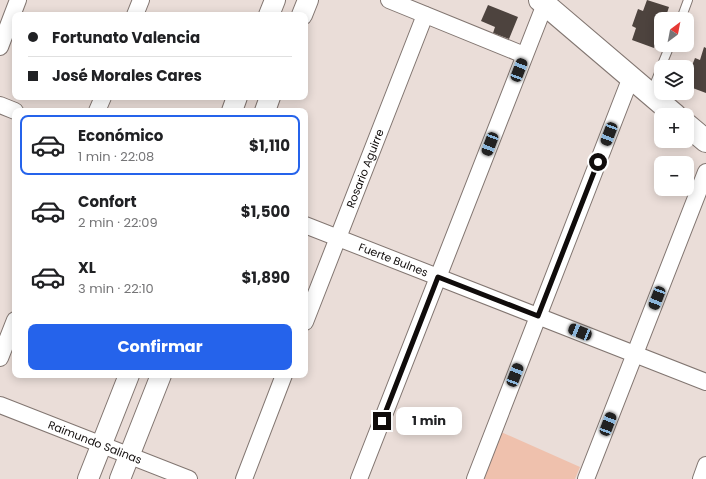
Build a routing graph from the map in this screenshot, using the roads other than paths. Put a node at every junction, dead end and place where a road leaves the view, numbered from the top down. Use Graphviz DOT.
graph roads {
  1 [pos="18,0"];
  2 [pos="141,0"];
  3 [pos="275,0"];
  4 [pos="308,0"];
  5 [pos="389,0"];
  6 [pos="688,0"];
  7 [pos="542,2"];
  8 [pos="13,12"];
  9 [pos="136,12"];
  10 [pos="270,12"];
  11 [pos="303,12"];
  12 [pos="683,12"];
  13 [pos="425,15"];
  14 [pos="12,16"];
  15 [pos="0,47"];
  16 [pos="524,55"];
  17 [pos="631,77"];
  18 [pos="654,86"];
  19 [pos="651,94"];
  20 [pos="0,105"];
  21 [pos="667,108"];
  22 [pos="12,110"];
  23 [pos="694,131"];
  24 [pos="706,141"];
  25 [pos="706,172"];
  26 [pos="308,226"];
  27 [pos="338,238"];
  28 [pos="438,277"];
  29 [pos="308,314"];
  30 [pos="538,316"];
  31 [pos="12,328"];
  32 [pos="635,354"];
  33 [pos="0,358"];
  34 [pos="127,378"];
  35 [pos="160,378"];
  36 [pos="283,378"];
  37 [pos="706,382"];
  38 [pos="0,405"];
  39 [pos="101,445"];
  40 [pos="129,456"];
  41 [pos="706,465"];
  42 [pos="88,479"];
  43 [pos="120,479"];
  44 [pos="189,479"];
  45 [pos="244,479"];
  46 [pos="359,479"];
  47 [pos="475,479"];
  48 [pos="586,479"];
  49 [pos="700,479"];
  1 -- 8 [label="street"];
  2 -- 9 [label="street"];
  3 -- 10 [label="street"];
  4 -- 11 [label="street"];
  5 -- 13 [label="street"];
  6 -- 12 [label="lane"];
  7 -- 16 [label="street"];
  7 -- 17 [label="main road"];
  13 -- 16 [label="street"];
  13 -- 27 [label="street, Rosario Aguirre"];
  14 -- 15 [label="street"];
  16 -- 28 [label="street"];
  17 -- 19 [label="main road"];
  17 -- 30 [label="street"];
  18 -- 19 [label="lane"];
  19 -- 21 [label="main road"];
  20 -- 22 [label="street"];
  23 -- 24 [label="main road"];
  25 -- 32 [label="street"];
  26 -- 27 [label="street, Fuerte Bulnes"];
  27 -- 28 [label="street, Fuerte Bulnes"];
  27 -- 29 [label="street, Rosario Aguirre"];
  28 -- 30 [label="street, Fuerte Bulnes"];
  28 -- 46 [label="street"];
  30 -- 32 [label="street, Fuerte Bulnes"];
  30 -- 47 [label="street"];
  31 -- 33 [label="street"];
  32 -- 37 [label="street, Fuerte Bulnes"];
  32 -- 48 [label="street"];
  34 -- 39 [label="street"];
  35 -- 40 [label="street"];
  36 -- 45 [label="street"];
  38 -- 39 [label="street, Raimundo Salinas"];
  39 -- 40 [label="street, Raimundo Salinas"];
  39 -- 42 [label="street"];
  40 -- 43 [label="street"];
  40 -- 44 [label="street, Raimundo Salinas"];
  41 -- 49 [label="street"];
}
